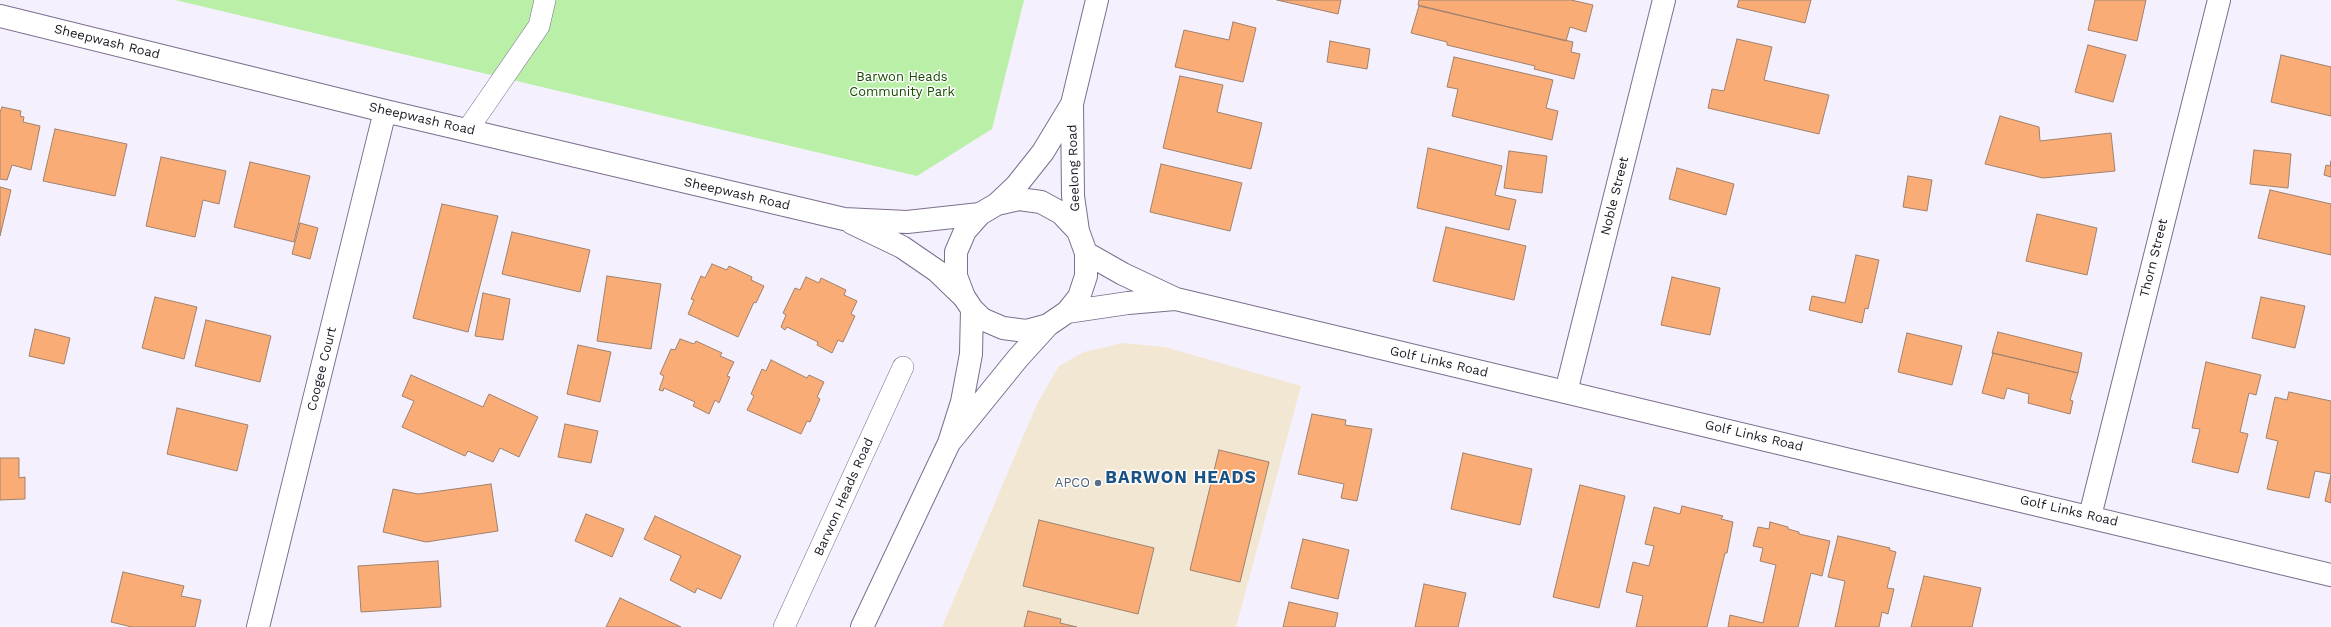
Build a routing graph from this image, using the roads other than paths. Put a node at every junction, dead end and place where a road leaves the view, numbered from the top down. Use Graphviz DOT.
graph roads {
  1 [pos="545,0"];
  2 [pos="1097,0"];
  3 [pos="1664,0"];
  4 [pos="2219,0"];
  5 [pos="0,16"];
  6 [pos="1072,104"];
  7 [pos="385,111"];
  8 [pos="468,129"];
  9 [pos="988,209"];
  10 [pos="844,219"];
  11 [pos="1078,231"];
  12 [pos="1086,253"];
  13 [pos="1176,299"];
  14 [pos="968,303"];
  15 [pos="1067,312"];
  16 [pos="1048,325"];
  17 [pos="902,367"];
  18 [pos="1566,392"];
  19 [pos="949,443"];
  20 [pos="2090,516"];
  21 [pos="2331,575"];
  22 [pos="258,627"];
  23 [pos="784,627"];
  24 [pos="862,627"];
  1 -- 8 [label="lane"];
  2 -- 6 [label="street, Geelong Road"];
  3 -- 18 [label="street, Noble Street"];
  4 -- 20 [label="street, Thorn Street"];
  5 -- 7 [label="street, Sheepwash Road"];
  6 -- 9 [label="street, Geelong Road"];
  6 -- 11 [label="street, Geelong Road"];
  7 -- 8 [label="street, Sheepwash Road"];
  7 -- 22 [label="street, Coogee Court"];
  8 -- 10 [label="street, Sheepwash Road"];
  9 -- 10 [label="street, Sheepwash Road"];
  9 -- 11 [label="street"];
  9 -- 14 [label="street"];
  10 -- 14 [label="street, Sheepwash Road"];
  11 -- 12 [label="street"];
  12 -- 13 [label="street, Golf Links Road"];
  12 -- 15 [label="street"];
  13 -- 15 [label="street, Golf Links Road"];
  13 -- 18 [label="street, Golf Links Road"];
  14 -- 16 [label="street"];
  14 -- 19 [label="street"];
  15 -- 16 [label="street"];
  16 -- 19 [label="street"];
  17 -- 23 [label="lane, Barwon Heads Road"];
  18 -- 20 [label="street, Golf Links Road"];
  19 -- 24 [label="street"];
  20 -- 21 [label="street, Golf Links Road"];
}
